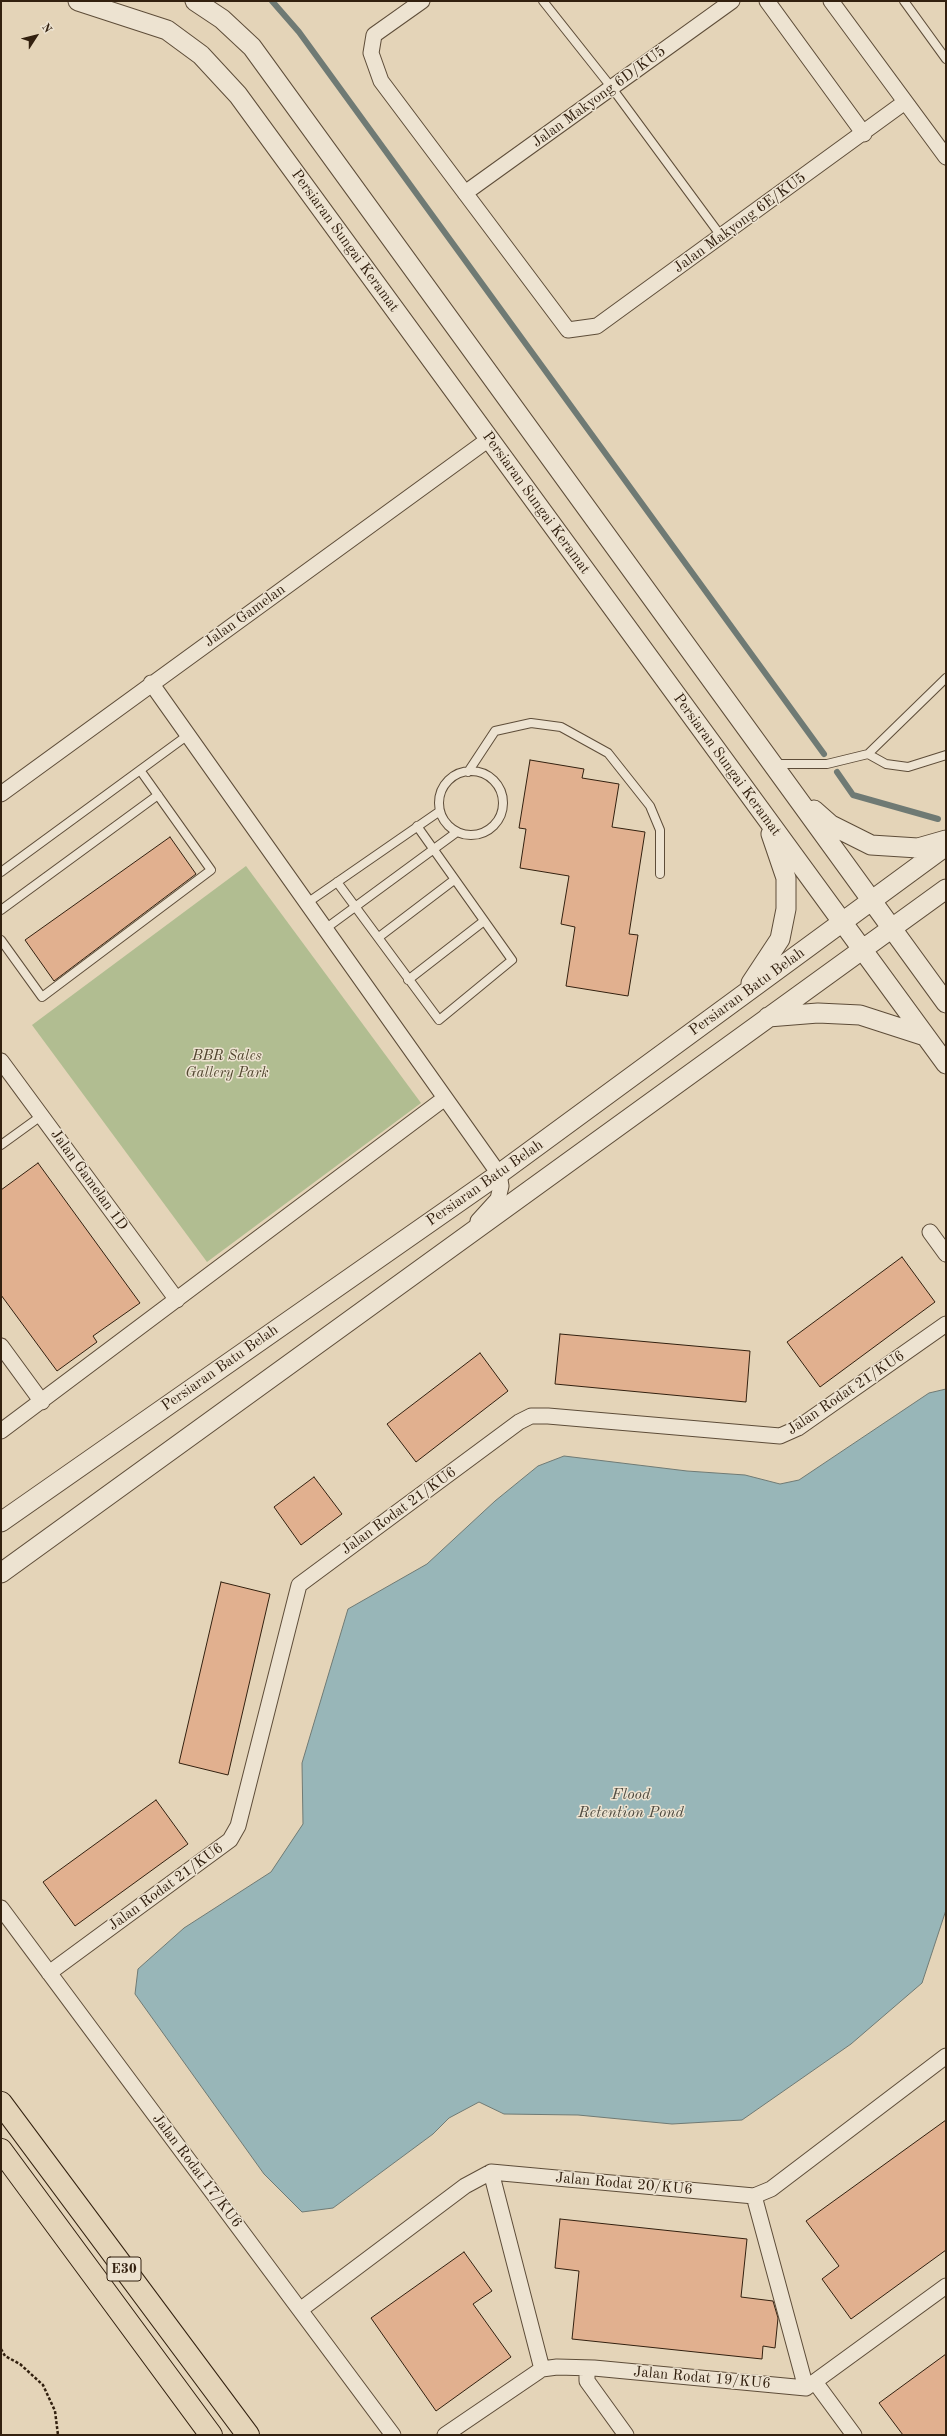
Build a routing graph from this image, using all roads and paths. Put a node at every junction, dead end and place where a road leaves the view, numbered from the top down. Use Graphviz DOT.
graph roads {
  1 [pos="78,1"];
  2 [pos="195,1"];
  3 [pos="422,1"];
  4 [pos="544,1"];
  5 [pos="732,1"];
  6 [pos="767,1"];
  7 [pos="831,1"];
  8 [pos="906,2"];
  9 [pos="946,59"];
  10 [pos="612,88"];
  11 [pos="905,102"];
  12 [pos="864,134"];
  13 [pos="946,157"];
  14 [pos="466,194"];
  15 [pos="721,236"];
  16 [pos="489,439"];
  17 [pos="946,678"];
  18 [pos="151,683"];
  19 [pos="188,735"];
  20 [pos="868,754"];
  21 [pos="946,755"];
  22 [pos="772,764"];
  23 [pos="140,770"];
  24 [pos="468,772"];
  25 [pos="793,793"];
  26 [pos="1,794"];
  27 [pos="158,795"];
  28 [pos="440,811"];
  29 [pos="765,816"];
  30 [pos="417,826"];
  31 [pos="457,832"];
  32 [pos="946,840"];
  33 [pos="946,846"];
  34 [pos="432,849"];
  35 [pos="1,872"];
  36 [pos="660,874"];
  37 [pos="454,880"];
  38 [pos="336,882"];
  39 [pos="946,889"];
  40 [pos="871,901"];
  41 [pos="307,903"];
  42 [pos="355,907"];
  43 [pos="1,910"];
  44 [pos="484,921"];
  45 [pos="842,922"];
  46 [pos="891,928"];
  47 [pos="325,929"];
  48 [pos="379,937"];
  49 [pos="1,940"];
  50 [pos="862,949"];
  51 [pos="408,980"];
  52 [pos="744,994"];
  53 [pos="946,1003"];
  54 [pos="768,1017"];
  55 [pos="925,1036"];
  56 [pos="1,1061"];
  57 [pos="946,1064"];
  58 [pos="445,1098"];
  59 [pos="41,1116"];
  60 [pos="1,1145"];
  61 [pos="499,1174"];
  62 [pos="930,1232"];
  63 [pos="461,1238"];
  64 [pos="946,1254"];
  65 [pos="177,1300"];
  66 [pos="946,1324"];
  67 [pos="1,1346"];
  68 [pos="42,1402"];
  69 [pos="1,1431"];
  70 [pos="1,1522"];
  71 [pos="1,1573"];
  72 [pos="1,1908"];
  73 [pos="49,1972"];
  74 [pos="946,2056"];
  75 [pos="1,2103"];
  76 [pos="1,2150"];
  77 [pos="491,2172"];
  78 [pos="754,2196"];
  79 [pos="946,2286"];
  80 [pos="300,2310"];
  81 [pos="1,2349"];
  82 [pos="587,2368"];
  83 [pos="542,2369"];
  84 [pos="810,2385"];
  85 [pos="58,2435"];
  86 [pos="211,2435"];
  87 [pos="248,2435"];
  88 [pos="393,2435"];
  89 [pos="445,2435"];
  90 [pos="626,2435"];
  91 [pos="854,2435"];
  1 -- 16 [label="street, Persiaran Sungai Keramat"];
  2 -- 22 [label="street"];
  3 -- 14 [label="street"];
  4 -- 10 [label="lane"];
  5 -- 10 [label="street, Jalan Makyong 6D/KU5"];
  6 -- 12 [label="street"];
  7 -- 11 [label="street"];
  8 -- 9 [label="lane"];
  10 -- 14 [label="street, Jalan Makyong 6D/KU5"];
  10 -- 15 [label="lane"];
  11 -- 12 [label="street, Jalan Makyong 6E/KU5"];
  11 -- 13 [label="street"];
  12 -- 15 [label="street, Jalan Makyong 6E/KU5"];
  14 -- 15 [label="street, Jalan Makyong 6E/KU5"];
  16 -- 18 [label="street, Jalan Gamelan"];
  16 -- 29 [label="street, Persiaran Sungai Keramat"];
  17 -- 20 [label="lane"];
  18 -- 19 [label="street"];
  18 -- 26 [label="street, Jalan Gamelan"];
  19 -- 23 [label="lane"];
  19 -- 41 [label="street"];
  20 -- 21 [label="lane"];
  20 -- 22 [label="lane"];
  22 -- 25 [label="street"];
  23 -- 27 [label="lane"];
  23 -- 35 [label="lane"];
  24 -- 28 [label="lane"];
  24 -- 31 [label="lane"];
  24 -- 36 [label="lane"];
  25 -- 32 [label="street"];
  25 -- 40 [label="street"];
  27 -- 43 [label="lane"];
  27 -- 49 [label="lane"];
  28 -- 30 [label="lane"];
  28 -- 31 [label="lane"];
  29 -- 45 [label="street, Persiaran Sungai Keramat"];
  29 -- 52 [label="street"];
  30 -- 34 [label="lane"];
  30 -- 38 [label="lane"];
  31 -- 34 [label="lane"];
  33 -- 40 [label="street, Persiaran Batu Belah"];
  34 -- 37 [label="lane"];
  34 -- 42 [label="lane"];
  37 -- 44 [label="lane"];
  37 -- 48 [label="lane"];
  38 -- 41 [label="lane"];
  38 -- 42 [label="lane"];
  39 -- 46 [label="street, Persiaran Batu Belah"];
  40 -- 45 [label="street, Persiaran Batu Belah"];
  40 -- 46 [label="street"];
  41 -- 47 [label="street"];
  42 -- 47 [label="lane"];
  42 -- 48 [label="lane"];
  44 -- 51 [label="lane"];
  44 -- 51 [label="lane"];
  45 -- 50 [label="street, Persiaran Sungai Keramat"];
  45 -- 52 [label="street, Persiaran Batu Belah"];
  46 -- 50 [label="street, Persiaran Batu Belah"];
  46 -- 53 [label="street"];
  47 -- 58 [label="street"];
  48 -- 51 [label="lane"];
  50 -- 54 [label="street, Persiaran Batu Belah"];
  50 -- 55 [label="street, Persiaran Sungai Keramat"];
  52 -- 61 [label="street, Persiaran Batu Belah"];
  54 -- 55 [label="street"];
  54 -- 63 [label="street, Persiaran Batu Belah"];
  55 -- 57 [label="street, Persiaran Sungai Keramat"];
  56 -- 59 [label="street, Jalan Gamelan 1D"];
  58 -- 61 [label="street"];
  58 -- 65 [label="street"];
  59 -- 60 [label="lane"];
  59 -- 65 [label="street, Jalan Gamelan 1D"];
  61 -- 63 [label="street"];
  61 -- 70 [label="street, Persiaran Batu Belah"];
  62 -- 64 [label="street"];
  63 -- 71 [label="street, Persiaran Batu Belah"];
  65 -- 68 [label="street"];
  66 -- 73 [label="street, Jalan Rodat 21/KU6"];
  67 -- 68 [label="street"];
  68 -- 69 [label="street"];
  72 -- 73 [label="street, Jalan Rodat 17/KU6"];
  73 -- 80 [label="street, Jalan Rodat 17/KU6"];
  74 -- 78 [label="street, Jalan Rodat 20/KU6"];
  75 -- 87 [label="highway, E30"];
  76 -- 86 [label="highway, E30"];
  77 -- 78 [label="street, Jalan Rodat 20/KU6"];
  77 -- 80 [label="street"];
  77 -- 83 [label="street"];
  78 -- 84 [label="street"];
  79 -- 84 [label="street"];
  80 -- 88 [label="street, Jalan Rodat 17/KU6"];
  81 -- 85 [label="path"];
  82 -- 83 [label="street, Jalan Rodat 19/KU6"];
  82 -- 84 [label="street, Jalan Rodat 19/KU6"];
  82 -- 90 [label="street"];
  83 -- 89 [label="street, Jalan Rodat 19/KU6"];
  84 -- 91 [label="street"];
}
